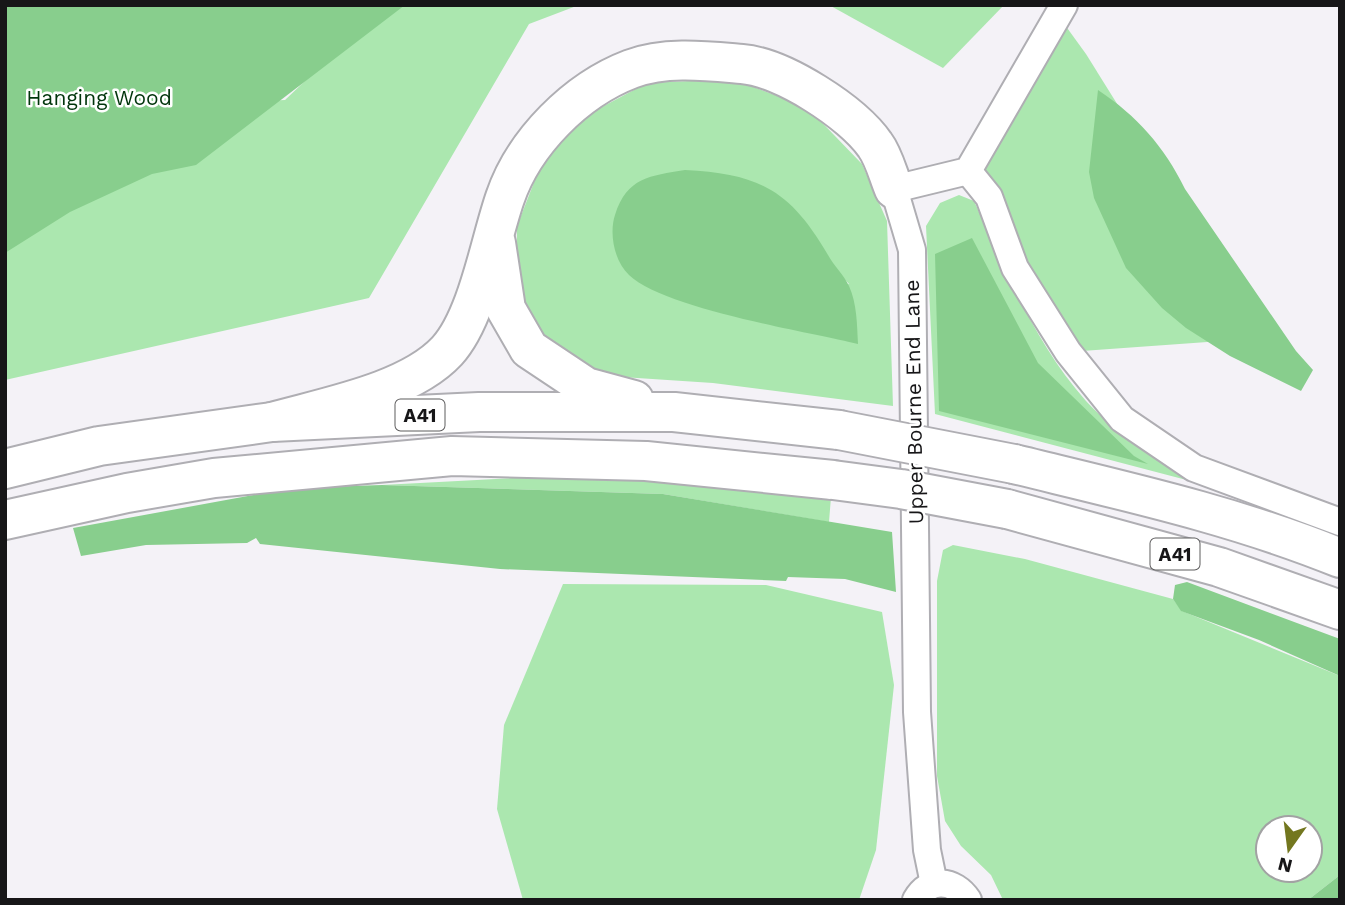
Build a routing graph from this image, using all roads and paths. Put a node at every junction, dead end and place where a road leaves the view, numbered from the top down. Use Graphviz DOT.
graph roads {
  1 [pos="1064,5"];
  2 [pos="968,171"];
  3 [pos="894,189"];
  4 [pos="495,238"];
  5 [pos="674,412"];
  6 [pos="272,422"];
  7 [pos="5,469"];
  8 [pos="5,520"];
  9 [pos="1340,522"];
  10 [pos="1340,558"];
  11 [pos="1340,610"];
  12 [pos="925,892"];
  13 [pos="968,900"];
  1 -- 2 [label="street"];
  2 -- 3 [label="street"];
  2 -- 9 [label="street"];
  3 -- 4 [label="highway"];
  3 -- 12 [label="street, Upper Bourne End Lane"];
  4 -- 5 [label="highway"];
  4 -- 6 [label="highway"];
  5 -- 6 [label="highway, A41"];
  5 -- 10 [label="highway, A41, bridge"];
  6 -- 7 [label="highway, A41"];
  8 -- 11 [label="highway, A41, bridge"];
  12 -- 13 [label="street"];
}
